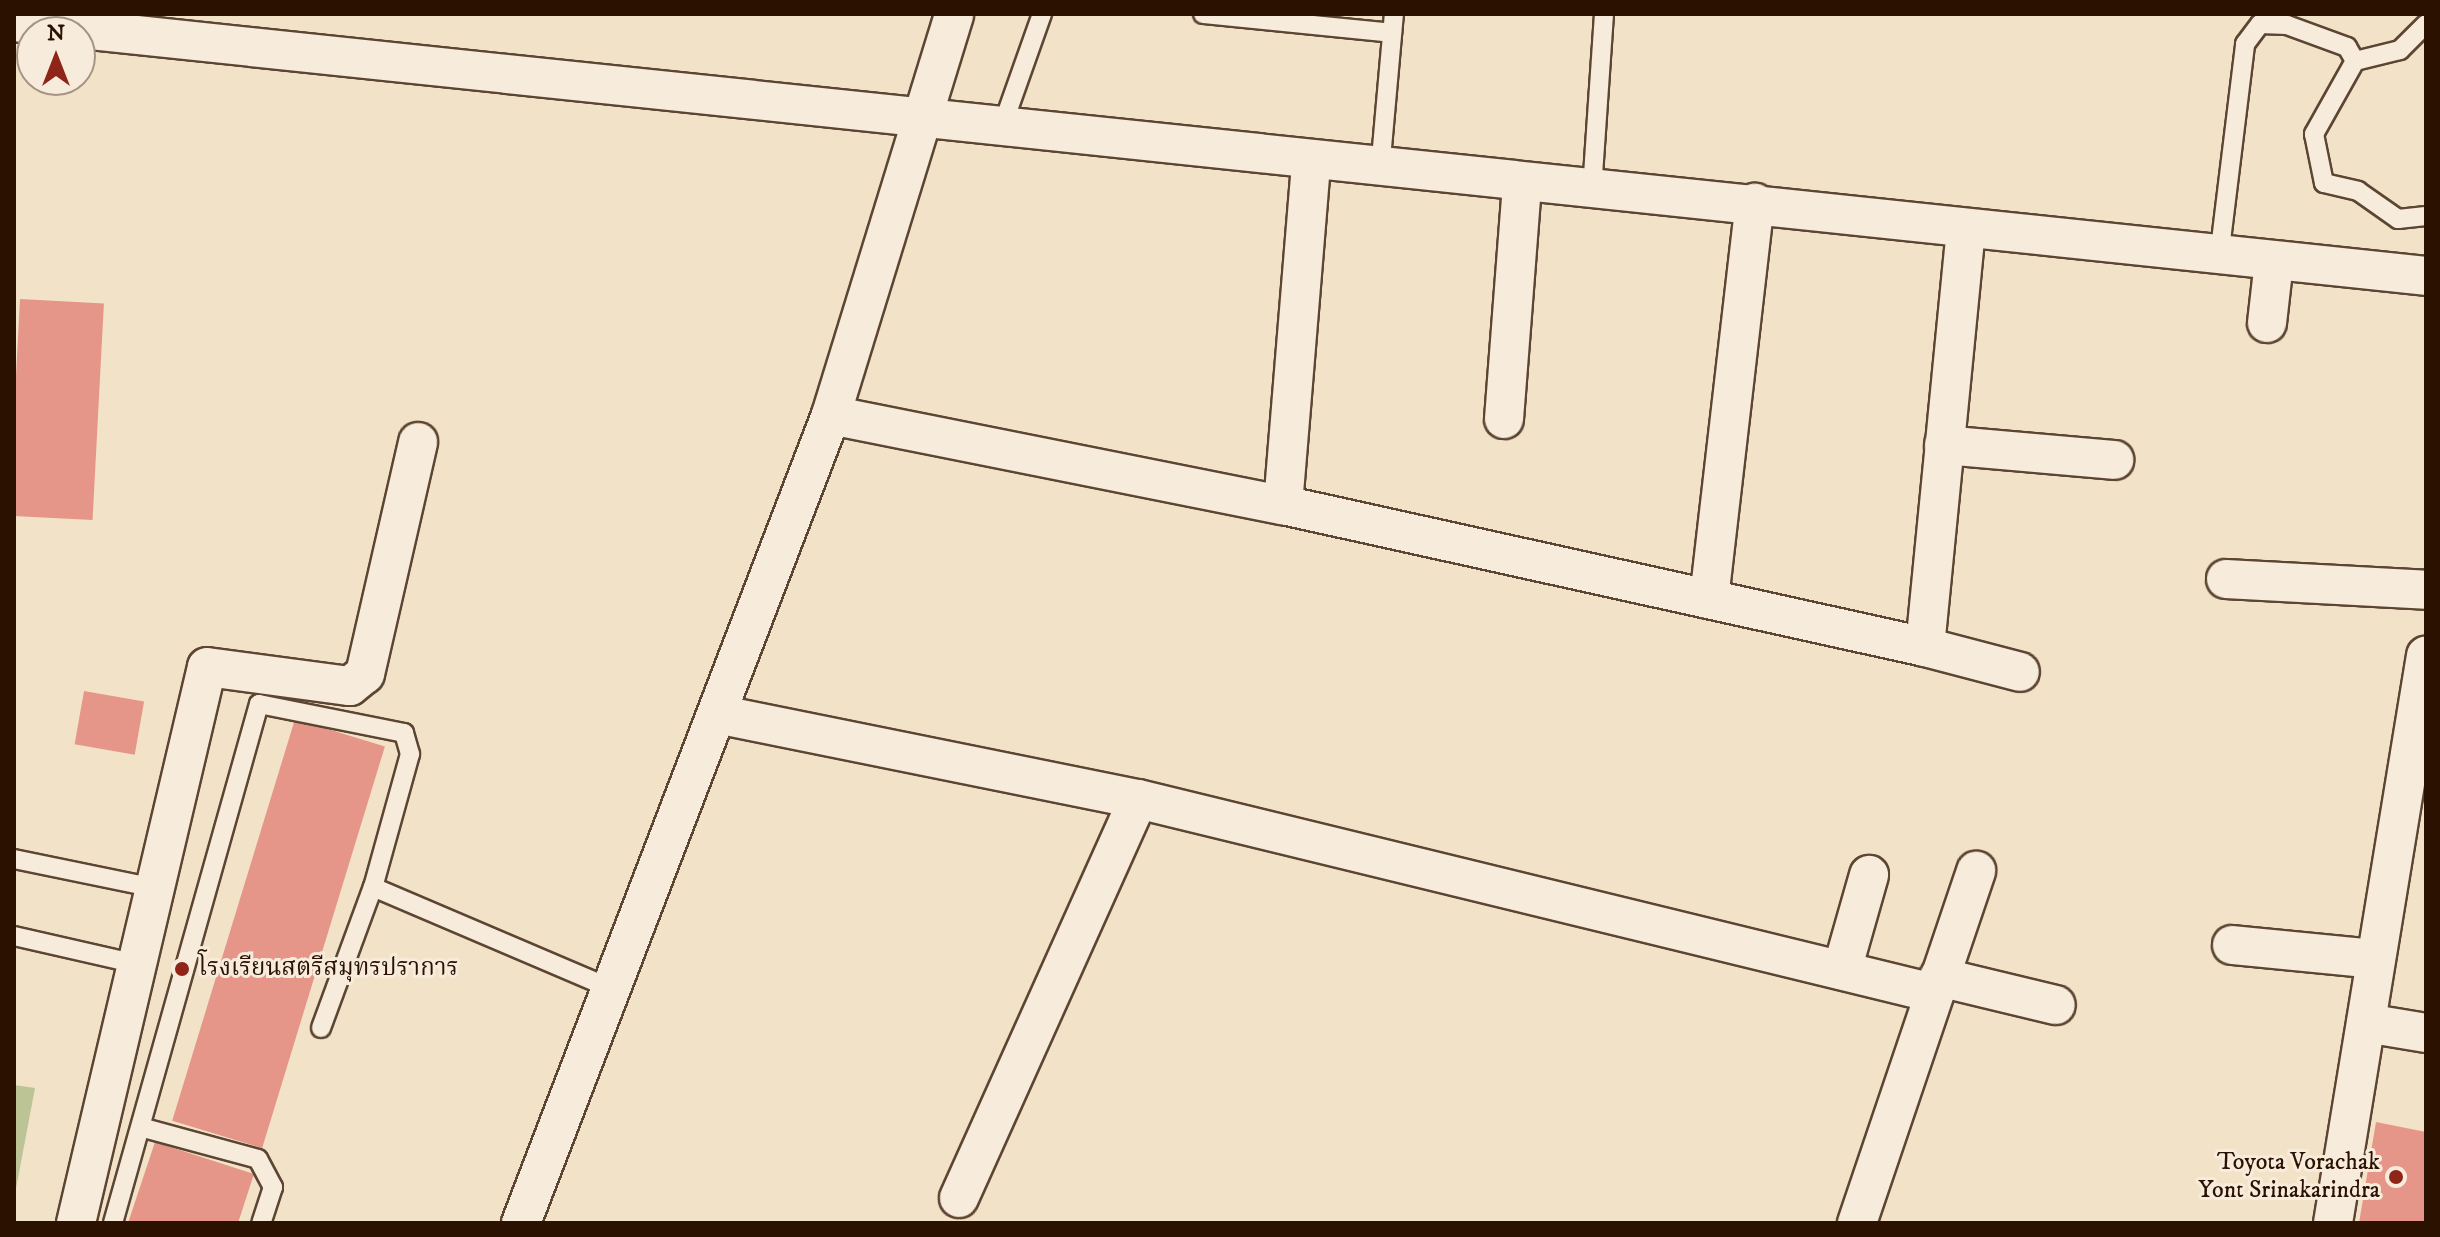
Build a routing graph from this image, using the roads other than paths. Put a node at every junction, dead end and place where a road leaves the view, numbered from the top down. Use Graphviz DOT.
graph roads {
  1 [pos="954,14"];
  2 [pos="1042,14"];
  3 [pos="1203,14"];
  4 [pos="1394,14"];
  5 [pos="1604,14"];
  6 [pos="14,22"];
  7 [pos="2426,24"];
  8 [pos="1392,33"];
  9 [pos="2355,61"];
  10 [pos="926,114"];
  11 [pos="1003,124"];
  12 [pos="1311,164"];
  13 [pos="1380,170"];
  14 [pos="1522,184"];
  15 [pos="1592,190"];
  16 [pos="1755,203"];
  17 [pos="2426,216"];
  18 [pos="1966,229"];
  19 [pos="2219,257"];
  20 [pos="2274,262"];
  21 [pos="2426,276"];
  22 [pos="2267,323"];
  23 [pos="831,415"];
  24 [pos="1504,419"];
  25 [pos="418,442"];
  26 [pos="1944,445"];
  27 [pos="2114,460"];
  28 [pos="1283,505"];
  29 [pos="2226,579"];
  30 [pos="2426,590"];
  31 [pos="1709,599"];
  32 [pos="1925,647"];
  33 [pos="2426,656"];
  34 [pos="2020,672"];
  35 [pos="721,715"];
  36 [pos="1138,799"];
  37 [pos="2412,822"];
  38 [pos="14,859"];
  39 [pos="1976,871"];
  40 [pos="1869,875"];
  41 [pos="373,887"];
  42 [pos="155,888"];
  43 [pos="14,936"];
  44 [pos="2232,945"];
  45 [pos="2375,959"];
  46 [pos="137,964"];
  47 [pos="1842,970"];
  48 [pos="1936,985"];
  49 [pos="610,988"];
  50 [pos="2056,1005"];
  51 [pos="2366,1023"];
  52 [pos="321,1028"];
  53 [pos="2426,1033"];
  54 [pos="144,1128"];
  55 [pos="959,1198"];
  56 [pos="76,1223"];
  57 [pos="113,1223"];
  58 [pos="261,1223"];
  59 [pos="521,1223"];
  60 [pos="1857,1223"];
  61 [pos="2333,1223"];
  1 -- 10 [label="street"];
  2 -- 11 [label="lane"];
  3 -- 8 [label="lane"];
  4 -- 8 [label="lane"];
  5 -- 15 [label="lane"];
  6 -- 10 [label="street"];
  7 -- 9 [label="lane"];
  8 -- 13 [label="lane"];
  9 -- 17 [label="lane"];
  9 -- 19 [label="lane"];
  10 -- 11 [label="street"];
  10 -- 23 [label="street"];
  11 -- 12 [label="street"];
  12 -- 13 [label="street"];
  12 -- 28 [label="street"];
  13 -- 14 [label="street"];
  14 -- 15 [label="street"];
  14 -- 24 [label="street"];
  15 -- 16 [label="street"];
  16 -- 18 [label="street"];
  16 -- 31 [label="street"];
  18 -- 19 [label="street"];
  18 -- 26 [label="street"];
  19 -- 20 [label="street"];
  20 -- 21 [label="street"];
  20 -- 22 [label="street"];
  23 -- 28 [label="street"];
  23 -- 35 [label="street"];
  25 -- 42 [label="street"];
  26 -- 27 [label="street"];
  26 -- 32 [label="street"];
  28 -- 31 [label="street"];
  29 -- 30 [label="street"];
  31 -- 32 [label="street"];
  32 -- 34 [label="street"];
  33 -- 37 [label="street"];
  35 -- 36 [label="street"];
  35 -- 49 [label="street"];
  36 -- 47 [label="street"];
  36 -- 55 [label="street"];
  37 -- 45 [label="street"];
  38 -- 42 [label="lane"];
  39 -- 48 [label="street"];
  40 -- 47 [label="street"];
  41 -- 49 [label="lane"];
  41 -- 52 [label="lane"];
  41 -- 54 [label="lane"];
  42 -- 46 [label="street"];
  43 -- 46 [label="lane"];
  44 -- 45 [label="street"];
  45 -- 51 [label="street"];
  46 -- 56 [label="street"];
  47 -- 48 [label="street"];
  48 -- 50 [label="street"];
  48 -- 60 [label="street"];
  49 -- 59 [label="street"];
  51 -- 53 [label="street"];
  51 -- 61 [label="street"];
  54 -- 57 [label="lane"];
  54 -- 58 [label="lane"];
}
